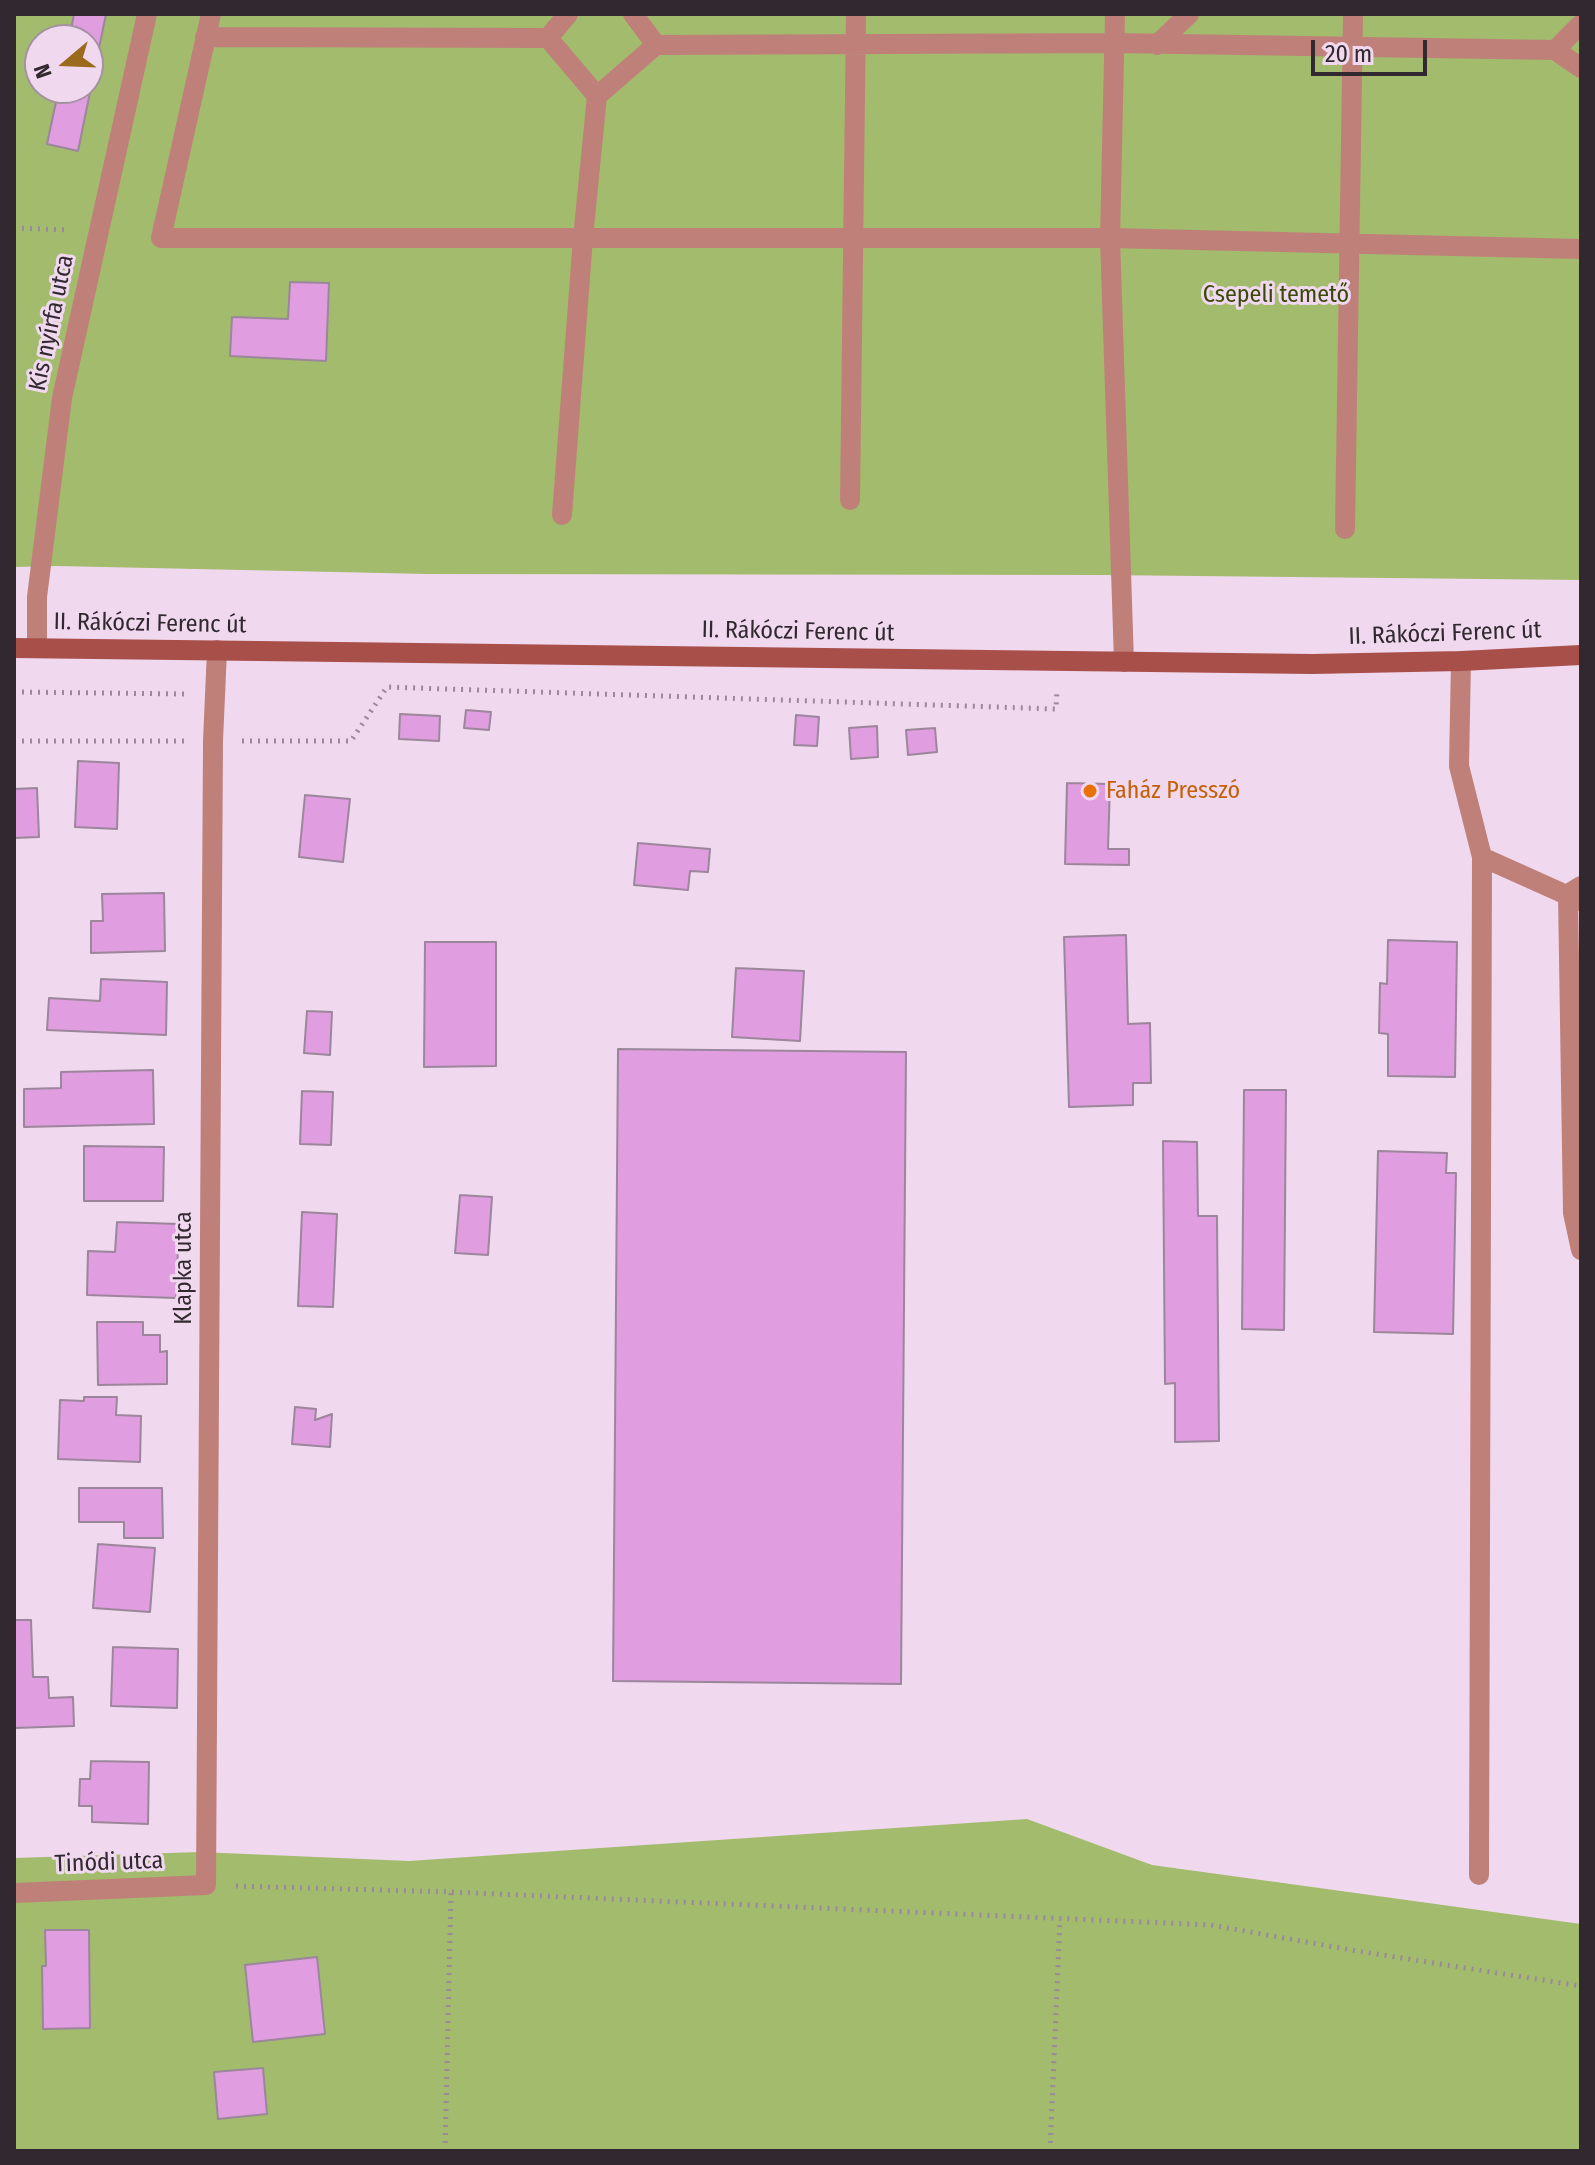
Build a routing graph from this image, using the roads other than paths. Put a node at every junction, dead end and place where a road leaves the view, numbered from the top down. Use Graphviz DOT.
graph roads {
  1 [pos="147,14"];
  2 [pos="211,14"];
  3 [pos="568,14"];
  4 [pos="633,14"];
  5 [pos="856,14"];
  6 [pos="1115,14"];
  7 [pos="1189,14"];
  8 [pos="1353,14"];
  9 [pos="1581,24"];
  10 [pos="205,37"];
  11 [pos="548,38"];
  12 [pos="1115,43"];
  13 [pos="656,45"];
  14 [pos="857,45"];
  15 [pos="1157,45"];
  16 [pos="1352,47"];
  17 [pos="1555,50"];
  18 [pos="1581,68"];
  19 [pos="597,96"];
  20 [pos="583,238"];
  21 [pos="852,238"];
  22 [pos="1110,238"];
  23 [pos="1349,244"];
  24 [pos="1581,249"];
  25 [pos="850,500"];
  26 [pos="562,515"];
  27 [pos="1345,529"];
  28 [pos="14,648"];
  29 [pos="37,648"];
  30 [pos="217,650"];
  31 [pos="1581,655"];
  32 [pos="1461,661"];
  33 [pos="1124,662"];
  34 [pos="1482,857"];
  35 [pos="1577,893"];
  36 [pos="1581,1250"];
  37 [pos="1479,1875"];
  38 [pos="206,1885"];
  39 [pos="14,1893"];
  1 -- 29 [label="street, Kis nyírfa utca"];
  2 -- 10 [label="street"];
  3 -- 11 [label="street"];
  4 -- 13 [label="street"];
  5 -- 14 [label="street"];
  6 -- 12 [label="street"];
  7 -- 15 [label="street"];
  8 -- 16 [label="street"];
  9 -- 17 [label="street"];
  10 -- 11 [label="street"];
  10 -- 20 [label="street"];
  11 -- 19 [label="street"];
  12 -- 14 [label="street"];
  12 -- 15 [label="street"];
  12 -- 22 [label="street"];
  13 -- 14 [label="street"];
  13 -- 19 [label="street"];
  14 -- 21 [label="street"];
  15 -- 16 [label="street"];
  16 -- 17 [label="street"];
  16 -- 23 [label="street"];
  17 -- 18 [label="street"];
  19 -- 20 [label="street"];
  20 -- 21 [label="street"];
  20 -- 26 [label="street"];
  21 -- 22 [label="street"];
  21 -- 25 [label="street"];
  22 -- 23 [label="street"];
  22 -- 33 [label="street"];
  23 -- 24 [label="street"];
  23 -- 27 [label="street"];
  28 -- 29 [label="main road, II. Rákóczi Ferenc út"];
  29 -- 30 [label="main road, II. Rákóczi Ferenc út"];
  30 -- 33 [label="main road, II. Rákóczi Ferenc út"];
  30 -- 38 [label="street, Klapka utca"];
  31 -- 32 [label="main road, II. Rákóczi Ferenc út"];
  32 -- 33 [label="main road, II. Rákóczi Ferenc út"];
  32 -- 34 [label="street"];
  34 -- 35 [label="street"];
  34 -- 37 [label="street"];
  35 -- 36 [label="street"];
  38 -- 39 [label="street, Tinódi utca"];
}
